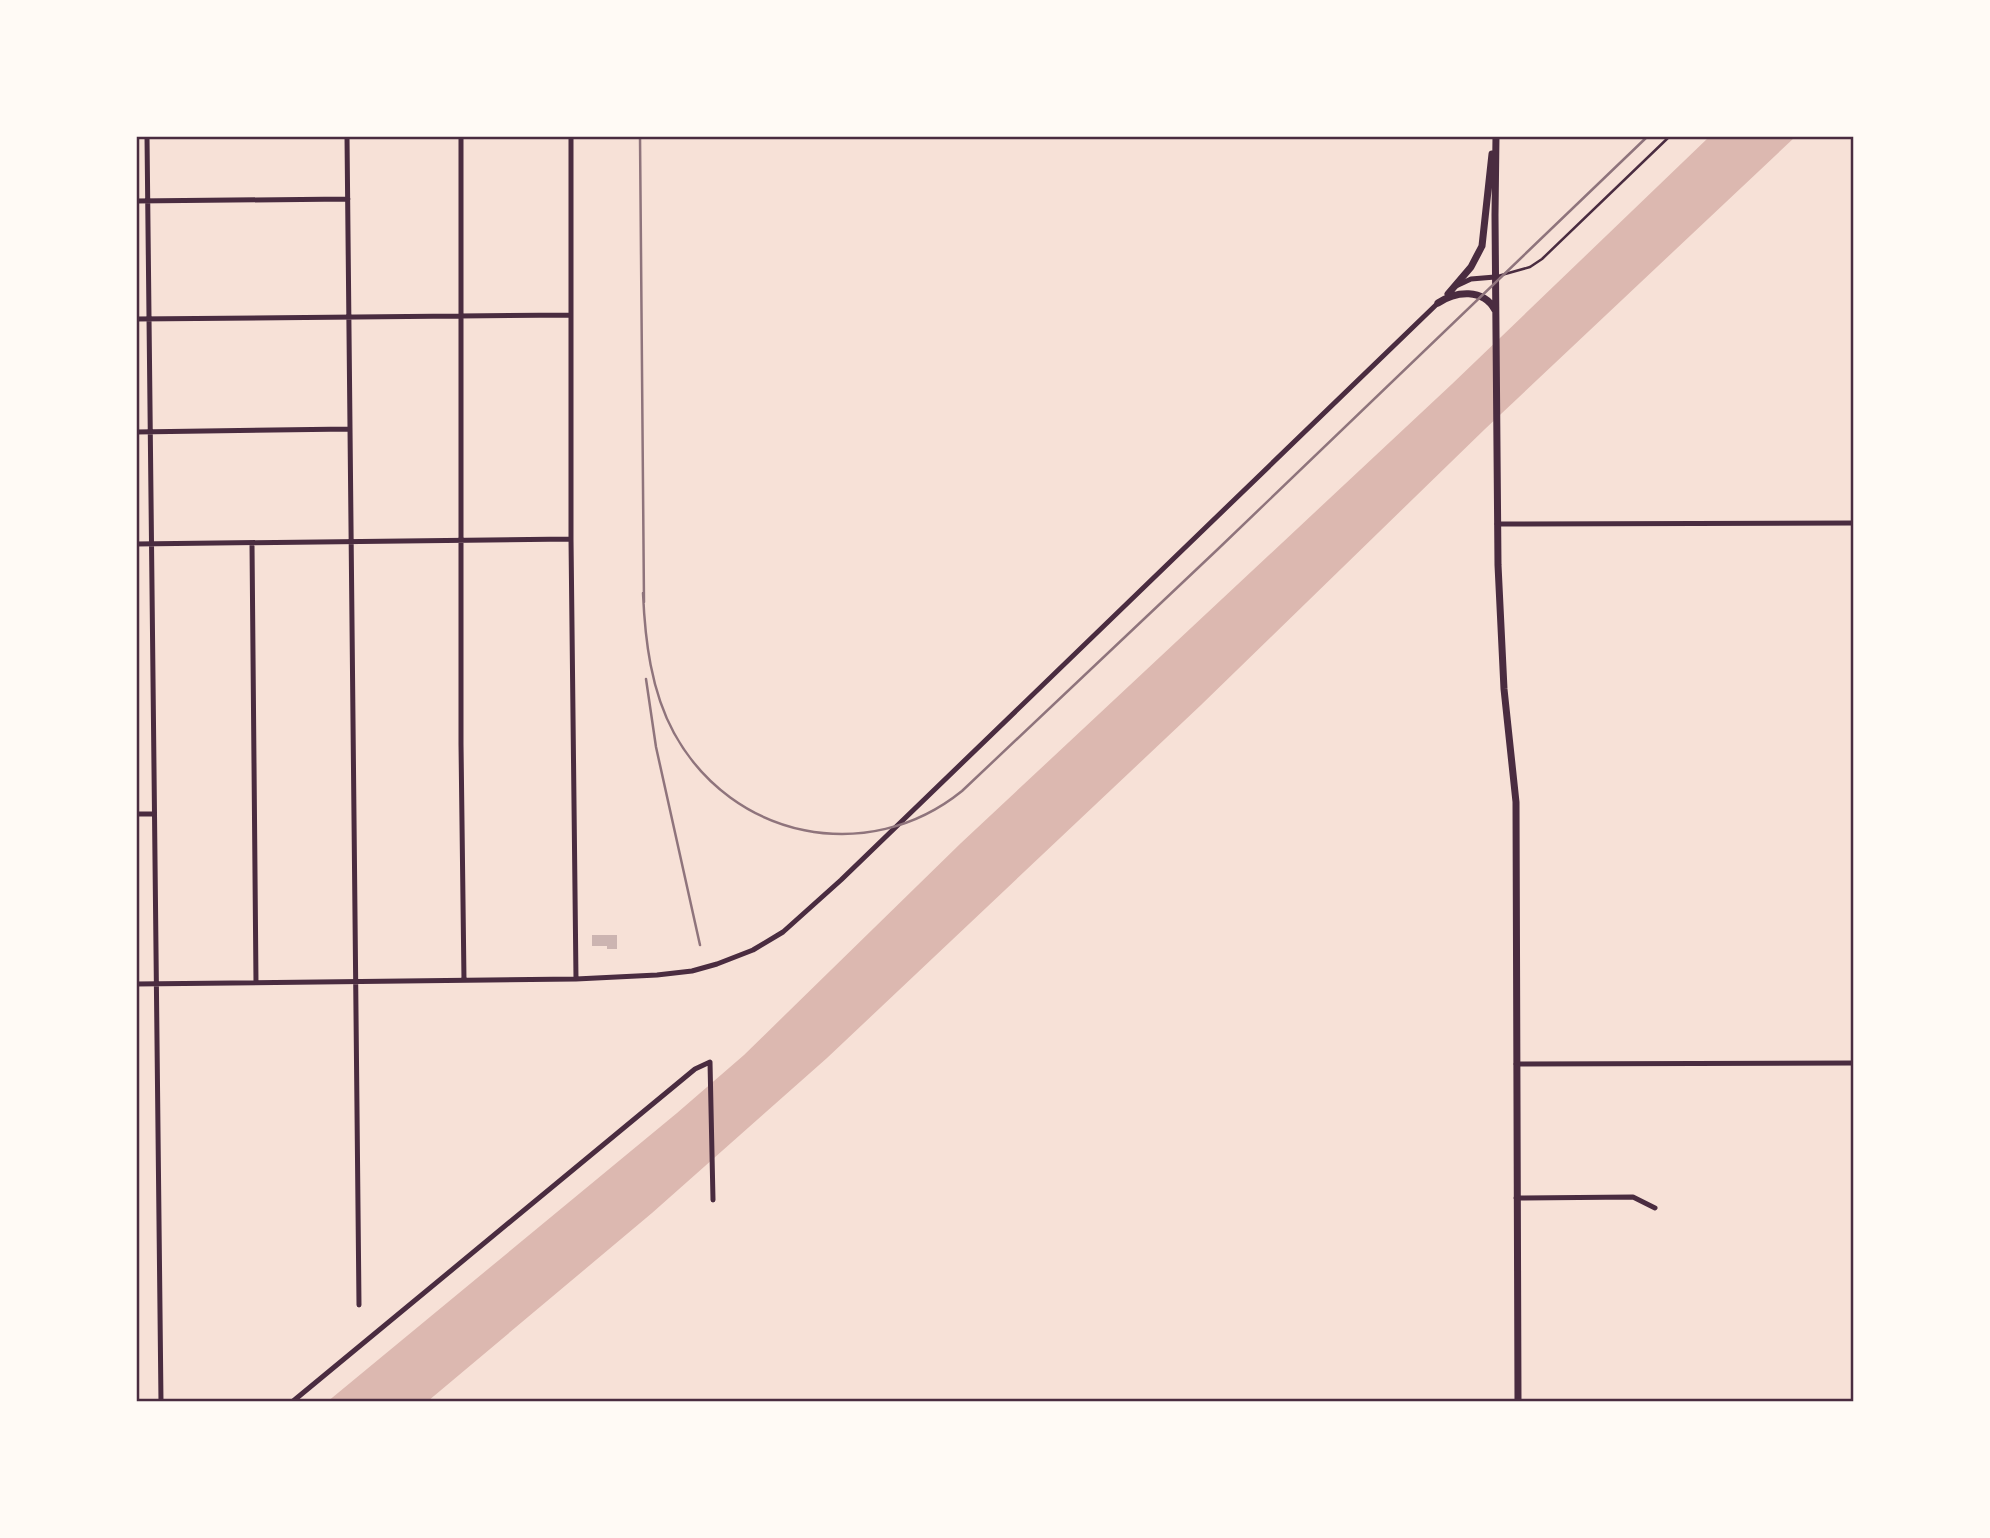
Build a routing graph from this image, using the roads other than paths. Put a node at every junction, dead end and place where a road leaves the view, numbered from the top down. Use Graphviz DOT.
graph roads {
  1 [pos="147,136"];
  2 [pos="347,136"];
  3 [pos="461,136"];
  4 [pos="571,136"];
  5 [pos="1496,136"];
  6 [pos="1670,136"];
  7 [pos="348,200"];
  8 [pos="136,201"];
  9 [pos="148,201"];
  10 [pos="1495,277"];
  11 [pos="1448,294"];
  12 [pos="1438,303"];
  13 [pos="1496,311"];
  14 [pos="461,315"];
  15 [pos="570,315"];
  16 [pos="349,317"];
  17 [pos="149,318"];
  18 [pos="136,319"];
  19 [pos="349,429"];
  20 [pos="136,432"];
  21 [pos="150,432"];
  22 [pos="1853,523"];
  23 [pos="1497,524"];
  24 [pos="571,539"];
  25 [pos="460,540"];
  26 [pos="351,543"];
  27 [pos="136,544"];
  28 [pos="152,544"];
  29 [pos="252,544"];
  30 [pos="136,814"];
  31 [pos="154,814"];
  32 [pos="576,979"];
  33 [pos="464,980"];
  34 [pos="356,981"];
  35 [pos="156,982"];
  36 [pos="256,982"];
  37 [pos="136,984"];
  38 [pos="1853,1063"];
  39 [pos="1516,1064"];
  40 [pos="1516,1198"];
  41 [pos="713,1200"];
  42 [pos="1655,1208"];
  43 [pos="359,1305"];
  44 [pos="161,1402"];
  45 [pos="292,1402"];
  46 [pos="1518,1402"];
  1 -- 9 [label="street"];
  2 -- 7 [label="street"];
  3 -- 14 [label="street"];
  4 -- 15 [label="street"];
  5 -- 10 [label="main road"];
  5 -- 11 [label="main road"];
  6 -- 10 [label="lane"];
  7 -- 9 [label="street"];
  7 -- 16 [label="street"];
  8 -- 9 [label="street"];
  9 -- 17 [label="street"];
  10 -- 11 [label="street"];
  10 -- 13 [label="main road"];
  11 -- 12 [label="street"];
  12 -- 13 [label="main road"];
  12 -- 32 [label="street"];
  13 -- 23 [label="main road"];
  14 -- 15 [label="street"];
  14 -- 16 [label="street"];
  14 -- 25 [label="street"];
  15 -- 24 [label="street"];
  16 -- 17 [label="street"];
  16 -- 19 [label="street"];
  17 -- 18 [label="street"];
  17 -- 21 [label="street"];
  19 -- 21 [label="street"];
  19 -- 26 [label="street"];
  20 -- 21 [label="street"];
  21 -- 28 [label="street"];
  22 -- 23 [label="street"];
  23 -- 39 [label="main road"];
  24 -- 25 [label="street"];
  24 -- 32 [label="street"];
  25 -- 26 [label="street"];
  25 -- 33 [label="street"];
  26 -- 29 [label="street"];
  26 -- 34 [label="street"];
  27 -- 28 [label="street"];
  28 -- 29 [label="street"];
  28 -- 31 [label="street"];
  29 -- 36 [label="street"];
  30 -- 31 [label="street"];
  31 -- 35 [label="street"];
  32 -- 33 [label="street"];
  33 -- 34 [label="street"];
  34 -- 36 [label="street"];
  34 -- 43 [label="street"];
  35 -- 36 [label="street"];
  35 -- 37 [label="street"];
  35 -- 44 [label="street"];
  38 -- 39 [label="street"];
  39 -- 40 [label="main road"];
  40 -- 42 [label="street"];
  40 -- 46 [label="main road"];
  41 -- 45 [label="street"];
}
